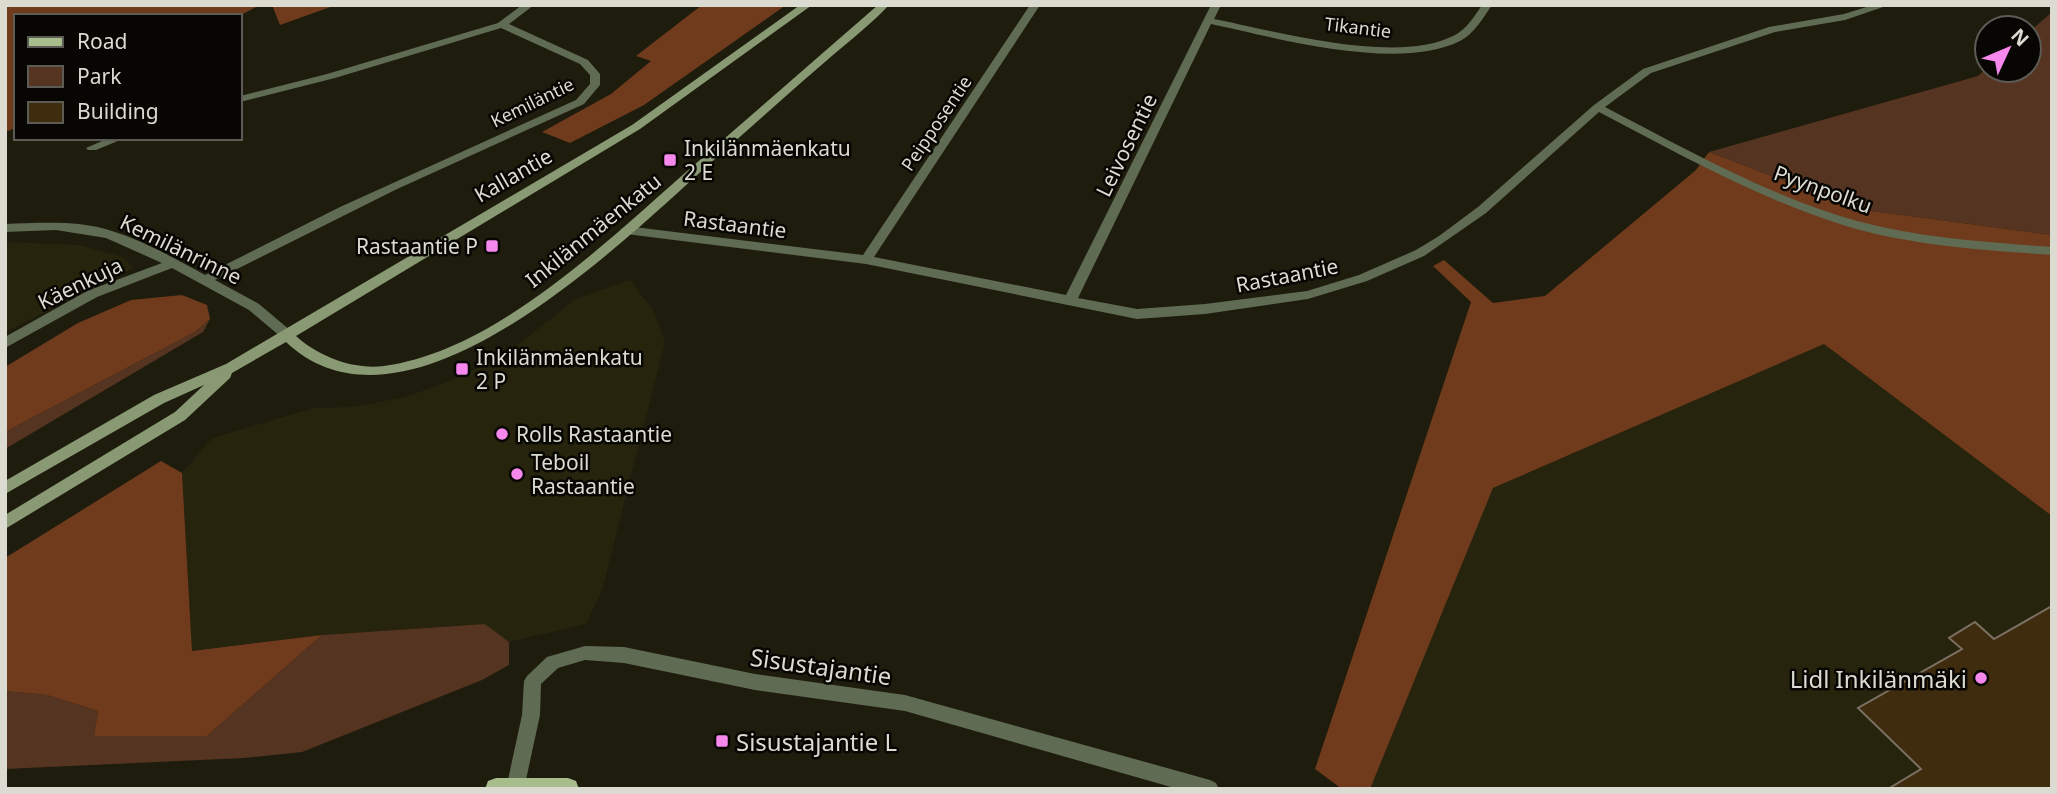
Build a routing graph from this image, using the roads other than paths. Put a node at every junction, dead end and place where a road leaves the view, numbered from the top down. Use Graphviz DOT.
graph roads {
  1 [pos="530,5"];
  2 [pos="807,5"];
  3 [pos="884,5"];
  4 [pos="1035,5"];
  5 [pos="1216,5"];
  6 [pos="1487,5"];
  7 [pos="1884,5"];
  8 [pos="1209,21"];
  9 [pos="502,25"];
  10 [pos="242,98"];
  11 [pos="1598,107"];
  12 [pos="114,140"];
  13 [pos="92,148"];
  14 [pos="5,228"];
  15 [pos="626,230"];
  16 [pos="2052,251"];
  17 [pos="866,260"];
  18 [pos="173,263"];
  19 [pos="205,280"];
  20 [pos="1070,301"];
  21 [pos="286,334"];
  22 [pos="5,343"];
  23 [pos="231,368"];
  24 [pos="5,488"];
  25 [pos="5,523"];
  26 [pos="509,788"];
  27 [pos="568,789"];
  28 [pos="1210,789"];
  1 -- 9 [label="street"];
  2 -- 21 [label="main road, Kallantie"];
  3 -- 15 [label="main road, Inkilänmäenkatu"];
  4 -- 17 [label="street, Peipposentie"];
  5 -- 8 [label="street, Leivosentie"];
  6 -- 8 [label="street, Tikantie"];
  7 -- 11 [label="street, Rastaantie"];
  8 -- 20 [label="street, Leivosentie"];
  9 -- 10 [label="street"];
  9 -- 19 [label="street, Kemiläntie"];
  11 -- 16 [label="street, Pyynpolku"];
  11 -- 20 [label="street, Rastaantie"];
  12 -- 13 [label="street"];
  14 -- 18 [label="street, Kemilänrinne"];
  15 -- 17 [label="street, Rastaantie"];
  15 -- 21 [label="main road, Inkilänmäenkatu"];
  17 -- 20 [label="street, Rastaantie"];
  18 -- 19 [label="street, Kemilänrinne"];
  18 -- 22 [label="street, Käenkuja"];
  19 -- 21 [label="street, Kemilänrinne"];
  21 -- 23 [label="main road, Kallantie"];
  23 -- 24 [label="main road, Kallantie"];
  23 -- 25 [label="main road, Kallantie"];
  26 -- 27 [label="main road"];
  26 -- 28 [label="street, Sisustajantie"];
}
